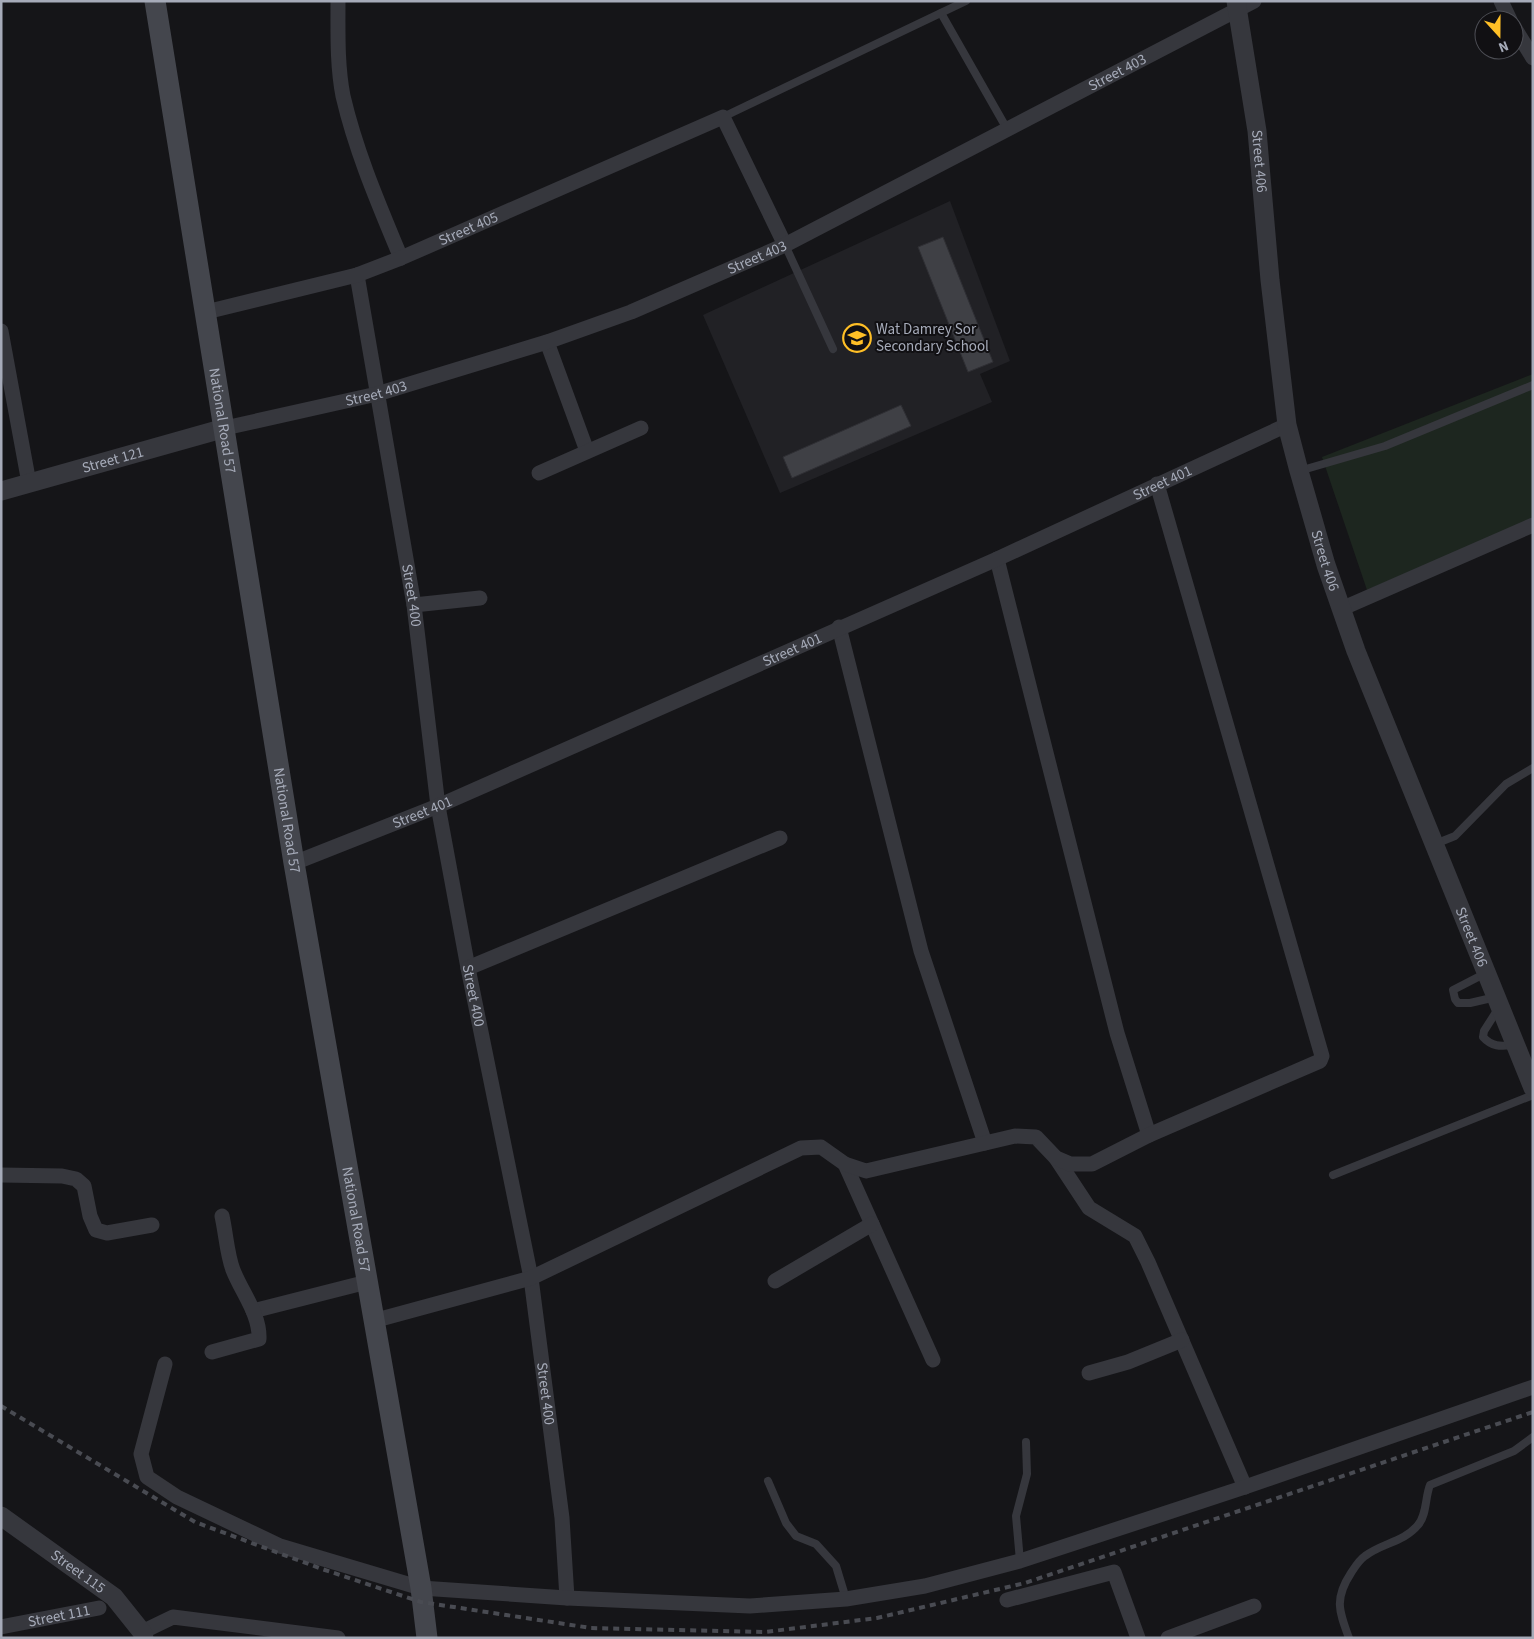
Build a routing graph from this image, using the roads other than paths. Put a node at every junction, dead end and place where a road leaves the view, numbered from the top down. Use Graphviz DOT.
graph roads {
  1 [pos="155,1"];
  2 [pos="338,1"];
  3 [pos="966,1"];
  4 [pos="1242,4"];
  5 [pos="941,13"];
  6 [pos="1524,43"];
  7 [pos="1533,58"];
  8 [pos="723,117"];
  9 [pos="1007,129"];
  10 [pos="785,245"];
  11 [pos="401,258"];
  12 [pos="357,274"];
  13 [pos="206,312"];
  14 [pos="1,331"];
  15 [pos="547,342"];
  16 [pos="833,349"];
  17 [pos="1533,385"];
  18 [pos="377,394"];
  19 [pos="1286,425"];
  20 [pos="226,428"];
  21 [pos="641,428"];
  22 [pos="587,451"];
  23 [pos="1299,471"];
  24 [pos="538,473"];
  25 [pos="28,483"];
  26 [pos="1157,484"];
  27 [pos="1,491"];
  28 [pos="1533,525"];
  29 [pos="996,559"];
  30 [pos="480,598"];
  31 [pos="414,605"];
  32 [pos="1340,609"];
  33 [pos="839,627"];
  34 [pos="1533,768"];
  35 [pos="438,806"];
  36 [pos="780,838"];
  37 [pos="1434,845"];
  38 [pos="294,863"];
  39 [pos="468,968"];
  40 [pos="1486,973"];
  41 [pos="1498,1002"];
  42 [pos="1515,1045"];
  43 [pos="1533,1088"];
  44 [pos="1533,1096"];
  45 [pos="1149,1135"];
  46 [pos="985,1143"];
  47 [pos="1056,1158"];
  48 [pos="845,1164"];
  49 [pos="1,1175"];
  50 [pos="1333,1175"];
  51 [pos="222,1216"];
  52 [pos="872,1224"];
  53 [pos="152,1225"];
  54 [pos="531,1278"];
  55 [pos="775,1281"];
  56 [pos="366,1282"];
  57 [pos="253,1311"];
  58 [pos="373,1321"];
  59 [pos="1182,1340"];
  60 [pos="212,1352"];
  61 [pos="933,1360"];
  62 [pos="164,1364"];
  63 [pos="1089,1373"];
  64 [pos="1533,1387"];
  65 [pos="1533,1438"];
  66 [pos="1026,1442"];
  67 [pos="768,1481"];
  68 [pos="1245,1487"];
  69 [pos="1,1516"];
  70 [pos="1020,1561"];
  71 [pos="421,1588"];
  72 [pos="567,1598"];
  73 [pos="846,1599"];
  74 [pos="1007,1600"];
  75 [pos="106,1603"];
  76 [pos="1254,1606"];
  77 [pos="1,1626"];
  78 [pos="143,1635"];
  79 [pos="338,1638"];
  80 [pos="427,1638"];
  81 [pos="1138,1638"];
  82 [pos="1168,1638"];
  83 [pos="1350,1638"];
  1 -- 13 [label="main road, National Road 57"];
  2 -- 11 [label="street"];
  3 -- 5 [label="lane"];
  4 -- 9 [label="street, Street 403"];
  4 -- 19 [label="street, Street 406"];
  5 -- 8 [label="lane"];
  5 -- 9 [label="lane"];
  6 -- 7 [label="street"];
  8 -- 10 [label="street"];
  8 -- 11 [label="street, Street 405"];
  9 -- 10 [label="street, Street 403"];
  10 -- 15 [label="street, Street 403"];
  10 -- 16 [label="lane"];
  11 -- 12 [label="street, Street 405"];
  12 -- 13 [label="street, Street 405"];
  12 -- 18 [label="street, Street 400"];
  13 -- 20 [label="main road, National Road 57"];
  14 -- 25 [label="street"];
  15 -- 18 [label="street, Street 403"];
  15 -- 22 [label="street"];
  17 -- 23 [label="lane"];
  18 -- 20 [label="street, Street 403"];
  18 -- 31 [label="street, Street 400"];
  19 -- 23 [label="street, Street 406"];
  19 -- 26 [label="street, Street 401"];
  20 -- 25 [label="street, Street 121"];
  20 -- 38 [label="main road, National Road 57"];
  21 -- 22 [label="street"];
  22 -- 24 [label="street"];
  23 -- 32 [label="street, Street 406"];
  25 -- 27 [label="street, Street 121"];
  26 -- 29 [label="street, Street 401"];
  26 -- 45 [label="street"];
  28 -- 32 [label="street"];
  29 -- 33 [label="street, Street 401"];
  29 -- 45 [label="street"];
  30 -- 31 [label="street"];
  31 -- 35 [label="street, Street 400"];
  32 -- 37 [label="street, Street 406"];
  33 -- 35 [label="street, Street 401"];
  33 -- 46 [label="street"];
  34 -- 37 [label="lane"];
  35 -- 38 [label="street, Street 401"];
  35 -- 39 [label="street, Street 400"];
  36 -- 39 [label="street"];
  37 -- 40 [label="street, Street 406"];
  38 -- 56 [label="main road, National Road 57"];
  39 -- 54 [label="street, Street 400"];
  40 -- 41 [label="street, Street 406"];
  40 -- 41 [label="lane"];
  41 -- 42 [label="street, Street 406"];
  41 -- 42 [label="lane"];
  42 -- 43 [label="street, Street 406"];
  44 -- 50 [label="lane"];
  45 -- 47 [label="street"];
  46 -- 47 [label="street"];
  46 -- 48 [label="street"];
  47 -- 59 [label="street"];
  48 -- 52 [label="street"];
  48 -- 54 [label="street"];
  49 -- 53 [label="street"];
  51 -- 57 [label="street"];
  52 -- 55 [label="street"];
  52 -- 61 [label="street"];
  54 -- 58 [label="street"];
  54 -- 72 [label="street, Street 400"];
  56 -- 57 [label="street"];
  56 -- 58 [label="main road, National Road 57"];
  57 -- 60 [label="street"];
  58 -- 71 [label="main road, National Road 57"];
  59 -- 63 [label="street"];
  59 -- 68 [label="street"];
  62 -- 71 [label="street"];
  64 -- 68 [label="street"];
  65 -- 83 [label="lane"];
  66 -- 70 [label="lane"];
  67 -- 73 [label="lane"];
  68 -- 70 [label="street"];
  69 -- 75 [label="street, Street 115"];
  70 -- 73 [label="street"];
  71 -- 72 [label="street"];
  71 -- 80 [label="main road, National Road 57"];
  72 -- 73 [label="street"];
  74 -- 81 [label="street"];
  75 -- 77 [label="street, Street 111"];
  75 -- 78 [label="street, Street 115"];
  76 -- 82 [label="street"];
  78 -- 79 [label="street"];
}
